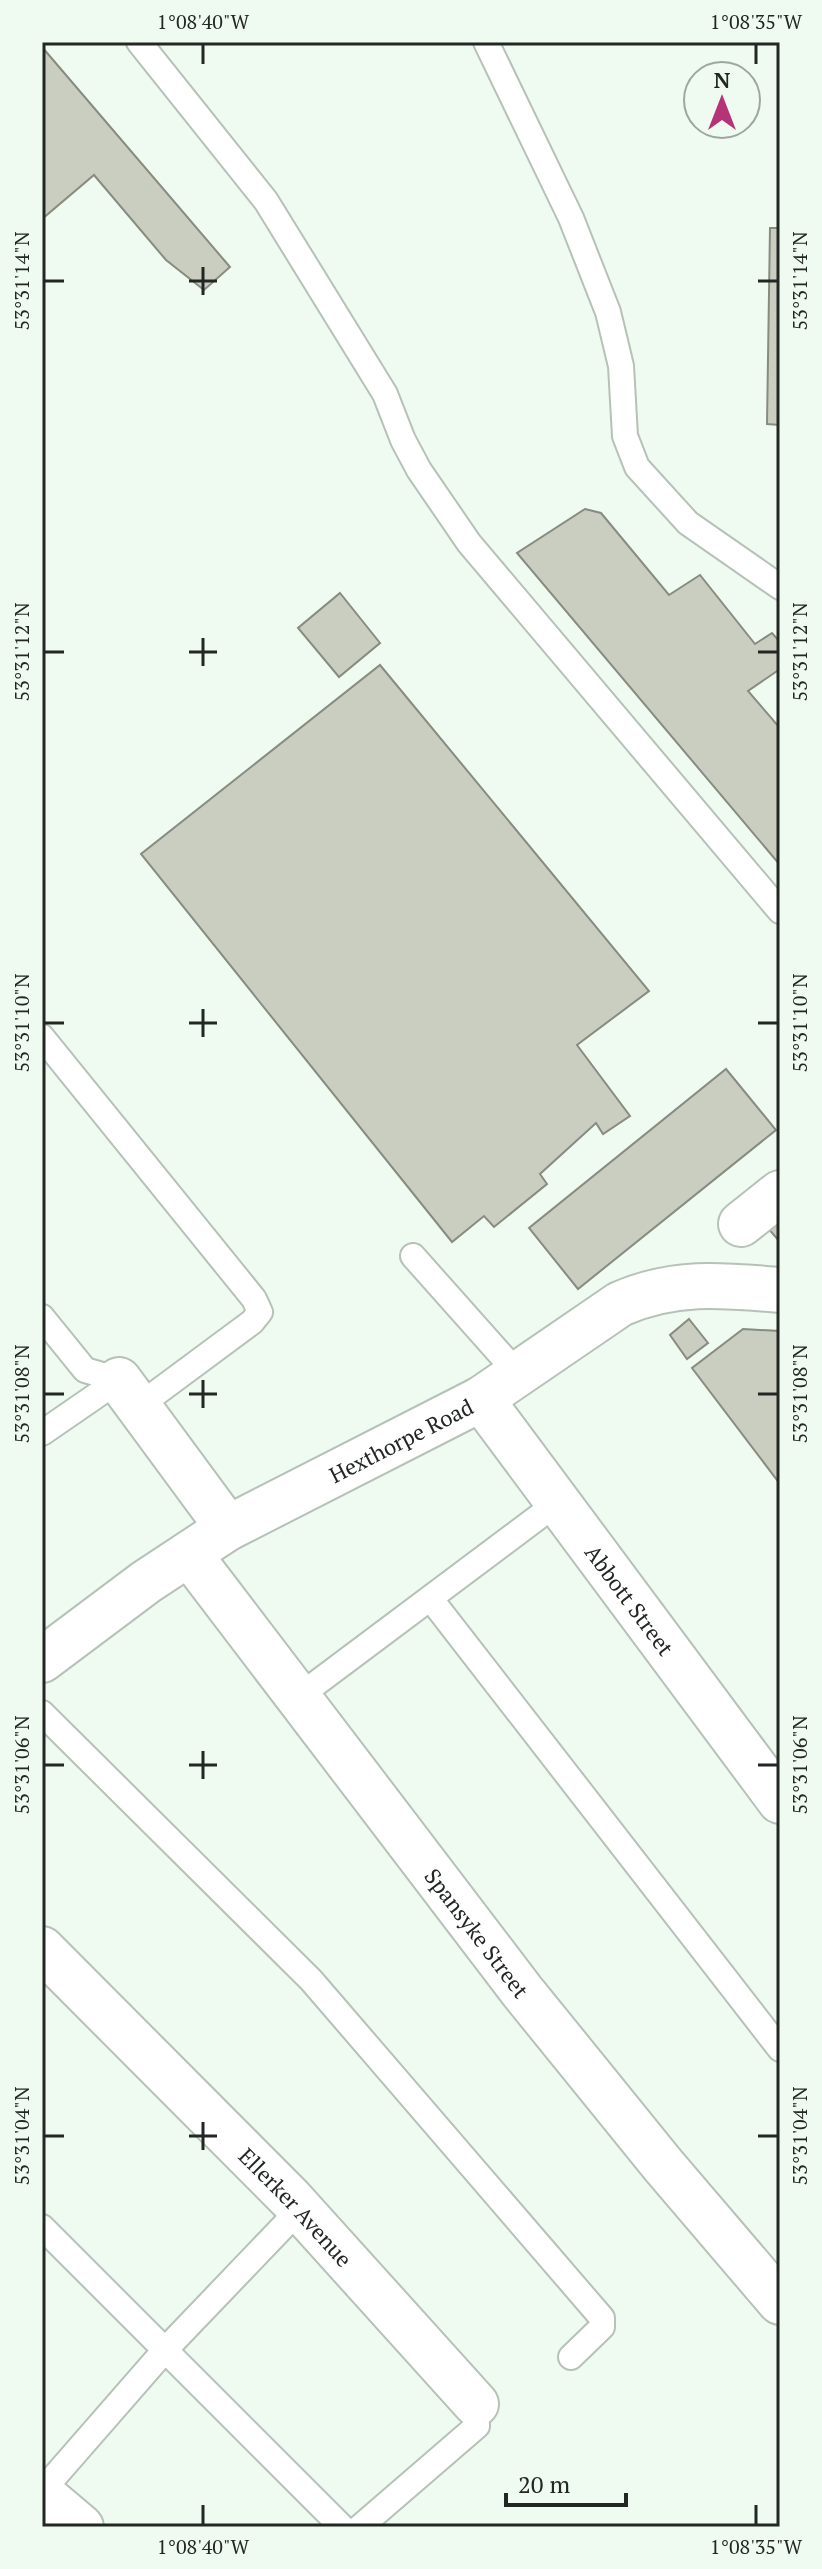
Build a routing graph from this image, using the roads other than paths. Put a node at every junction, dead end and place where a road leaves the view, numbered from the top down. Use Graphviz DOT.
graph roads {
  1 [pos="139,42"];
  2 [pos="486,42"];
  3 [pos="780,587"];
  4 [pos="780,911"];
  5 [pos="42,1037"];
  6 [pos="780,1193"];
  7 [pos="741,1224"];
  8 [pos="413,1256"];
  9 [pos="780,1290"];
  10 [pos="42,1317"];
  11 [pos="518,1374"];
  12 [pos="129,1393"];
  13 [pos="481,1399"];
  14 [pos="42,1433"];
  15 [pos="557,1503"];
  16 [pos="228,1528"];
  17 [pos="189,1554"];
  18 [pos="430,1598"];
  19 [pos="42,1660"];
  20 [pos="298,1697"];
  21 [pos="42,1713"];
  22 [pos="780,1801"];
  23 [pos="42,1949"];
  24 [pos="780,2049"];
  25 [pos="300,2209"];
  26 [pos="42,2227"];
  27 [pos="780,2302"];
  28 [pos="165,2350"];
  29 [pos="571,2357"];
  30 [pos="476,2404"];
  31 [pos="42,2492"];
  32 [pos="81,2527"];
  33 [pos="342,2527"];
  34 [pos="360,2527"];
  1 -- 4 [label="lane"];
  2 -- 3 [label="lane"];
  5 -- 12 [label="lane"];
  6 -- 7 [label="street"];
  8 -- 11 [label="lane"];
  9 -- 11 [label="street, Hexthorpe Road"];
  10 -- 12 [label="lane"];
  11 -- 13 [label="street, Hexthorpe Road"];
  12 -- 14 [label="lane"];
  12 -- 16 [label="street"];
  13 -- 15 [label="street, Abbott Street"];
  13 -- 16 [label="street, Hexthorpe Road"];
  15 -- 18 [label="lane"];
  15 -- 22 [label="street, Abbott Street"];
  16 -- 17 [label="street, Hexthorpe Road"];
  17 -- 19 [label="street, Hexthorpe Road"];
  17 -- 20 [label="street, Spansyke Street"];
  18 -- 20 [label="lane"];
  18 -- 24 [label="lane"];
  20 -- 27 [label="street, Spansyke Street"];
  21 -- 29 [label="lane"];
  23 -- 25 [label="street, Ellerker Avenue"];
  25 -- 28 [label="lane"];
  25 -- 30 [label="street, Ellerker Avenue"];
  26 -- 28 [label="lane"];
  28 -- 31 [label="lane"];
  28 -- 33 [label="lane"];
  30 -- 34 [label="lane"];
  31 -- 32 [label="street"];
}
